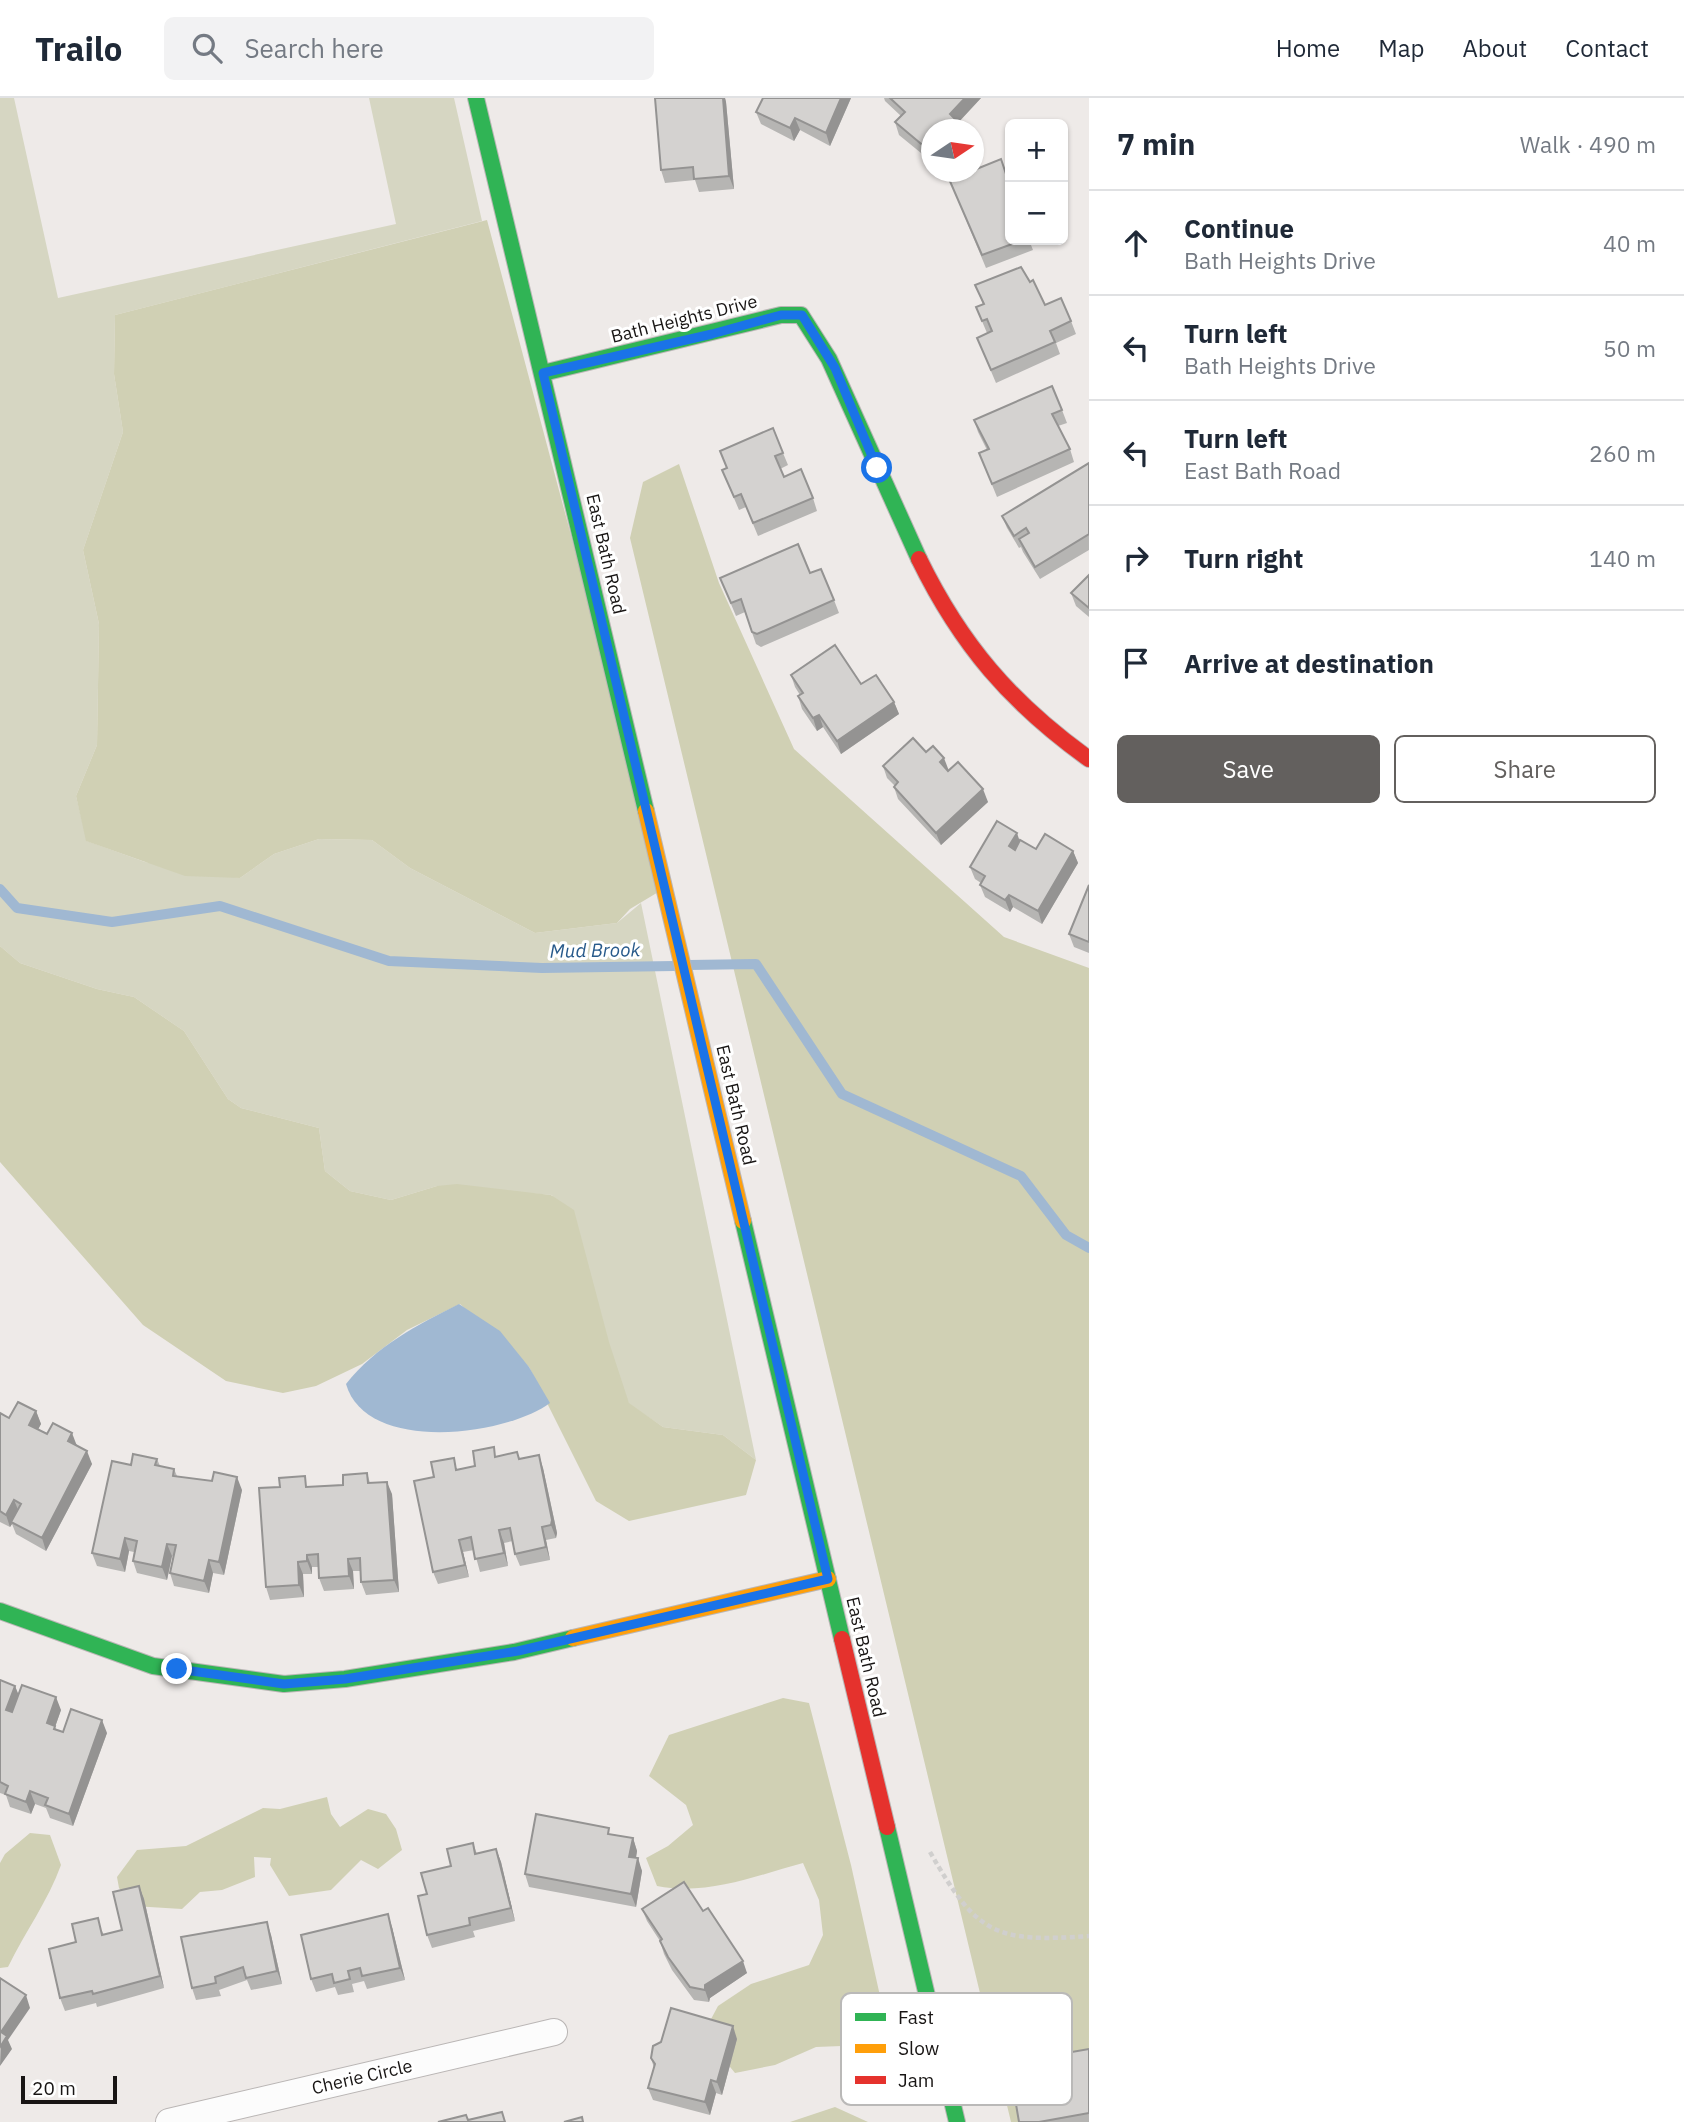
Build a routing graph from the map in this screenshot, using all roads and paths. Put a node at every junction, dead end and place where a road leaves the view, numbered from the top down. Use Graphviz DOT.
graph roads {
  1 [pos="476,98"];
  2 [pos="543,373"];
  3 [pos="1089,759"];
  4 [pos="828,1579"];
  5 [pos="0,1611"];
  6 [pos="926,1845"];
  7 [pos="1089,1936"];
  8 [pos="926,1993"];
  9 [pos="554,2032"];
  10 [pos="169,2122"];
  1 -- 2 [label="street, East Bath Road"];
  2 -- 3 [label="street, Bath Heights Drive"];
  2 -- 4 [label="street, East Bath Road"];
  4 -- 5 [label="street"];
  4 -- 8 [label="street, East Bath Road"];
  6 -- 7 [label="path"];
  9 -- 10 [label="street, Cherie Circle"];
}
